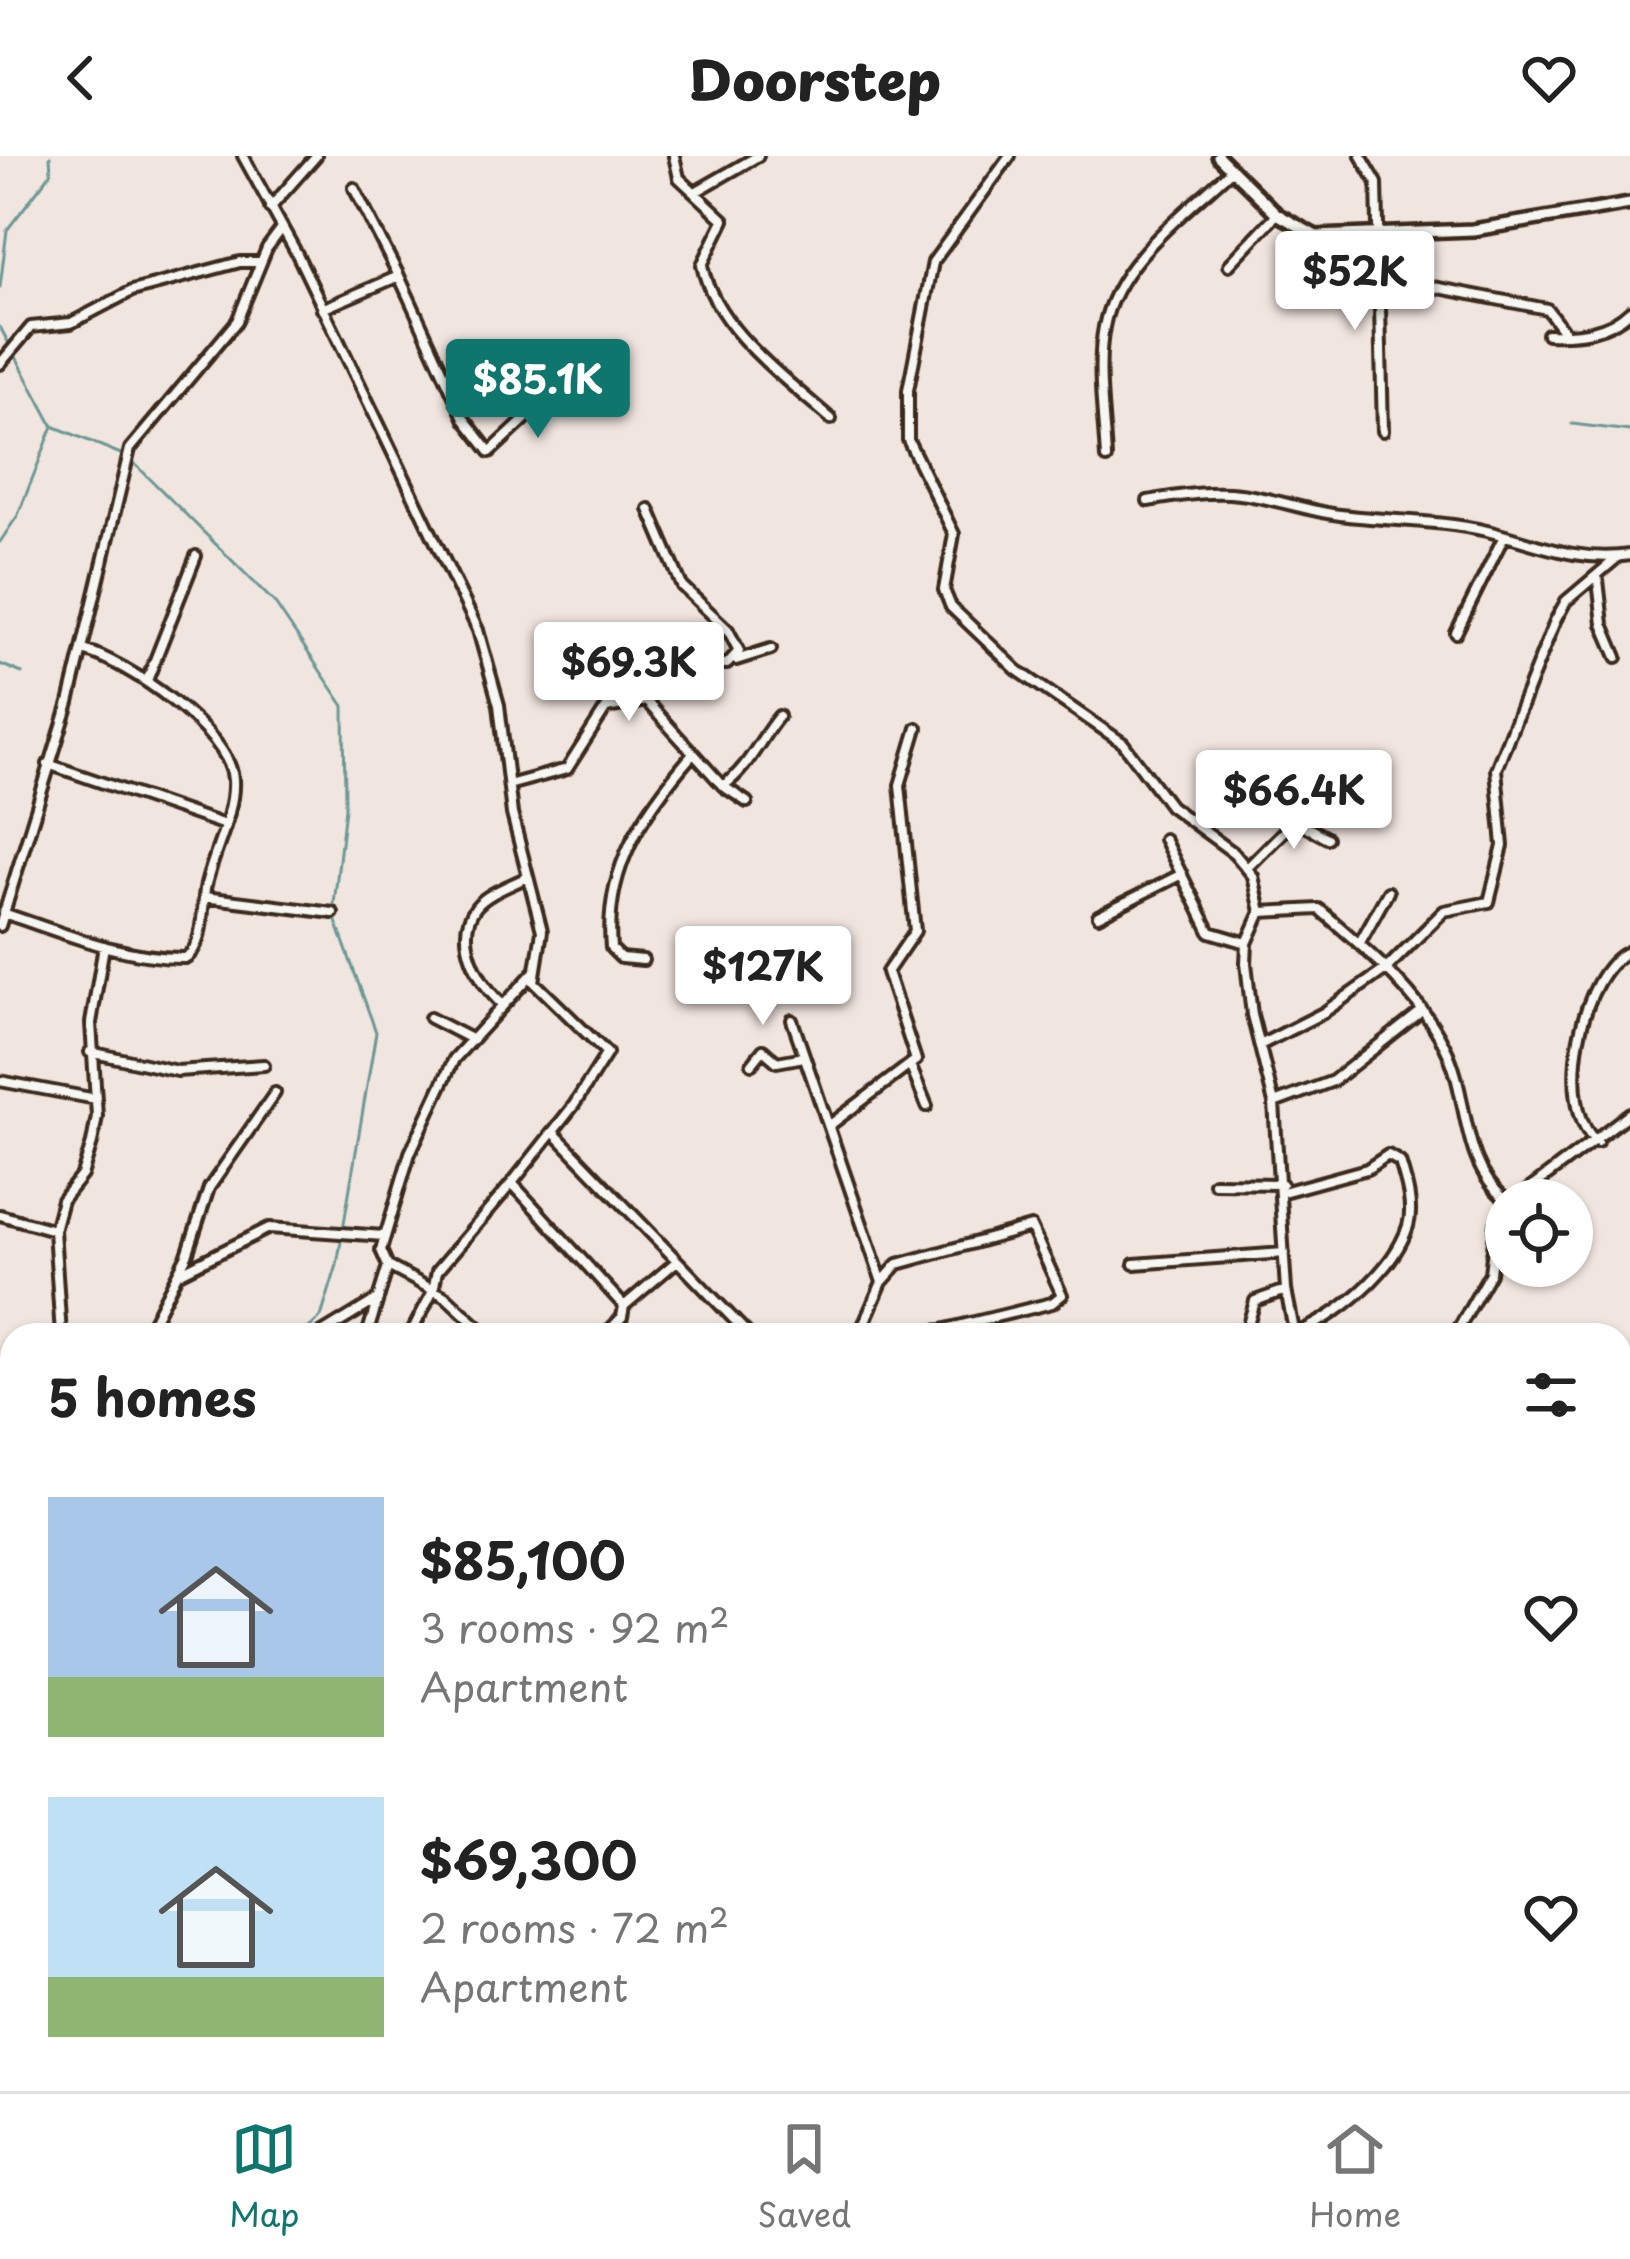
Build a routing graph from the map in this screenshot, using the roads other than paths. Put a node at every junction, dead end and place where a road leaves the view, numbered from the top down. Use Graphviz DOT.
graph roads {
  1 [pos="243,156"];
  2 [pos="316,156"];
  3 [pos="674,156"];
  4 [pos="758,156"];
  5 [pos="1010,156"];
  6 [pos="1218,156"];
  7 [pos="1360,156"];
  8 [pos="1232,169"];
  9 [pos="354,188"];
  10 [pos="697,191"];
  11 [pos="1630,204"];
  12 [pos="271,208"];
  13 [pos="1277,214"];
  14 [pos="282,228"];
  15 [pos="1379,235"];
  16 [pos="261,262"];
  17 [pos="1228,265"];
  18 [pos="399,276"];
  19 [pos="1377,276"];
  20 [pos="322,309"];
  21 [pos="1630,311"];
  22 [pos="1547,334"];
  23 [pos="1566,334"];
  24 [pos="0,364"];
  25 [pos="553,393"];
  26 [pos="831,419"];
  27 [pos="1383,431"];
  28 [pos="1106,458"];
  29 [pos="1148,500"];
  30 [pos="649,508"];
  31 [pos="1503,538"];
  32 [pos="1630,555"];
  33 [pos="196,556"];
  34 [pos="1618,557"];
  35 [pos="1598,579"];
  36 [pos="1456,633"];
  37 [pos="771,649"];
  38 [pos="83,650"];
  39 [pos="1617,657"];
  40 [pos="735,661"];
  41 [pos="148,678"];
  42 [pos="646,701"];
  43 [pos="778,716"];
  44 [pos="916,728"];
  45 [pos="692,755"];
  46 [pos="48,764"];
  47 [pos="512,784"];
  48 [pos="723,786"];
  49 [pos="747,802"];
  50 [pos="1309,806"];
  51 [pos="1295,821"];
  52 [pos="222,824"];
  53 [pos="1327,838"];
  54 [pos="1164,839"];
  55 [pos="1248,867"];
  56 [pos="1181,874"];
  57 [pos="527,877"];
  58 [pos="1388,892"];
  59 [pos="204,897"];
  60 [pos="1261,912"];
  61 [pos="333,913"];
  62 [pos="3,914"];
  63 [pos="1098,916"];
  64 [pos="0,926"];
  65 [pos="1247,944"];
  66 [pos="1359,944"];
  67 [pos="104,946"];
  68 [pos="1630,951"];
  69 [pos="643,960"];
  70 [pos="1386,969"];
  71 [pos="535,971"];
  72 [pos="502,1004"];
  73 [pos="1418,1014"];
  74 [pos="430,1018"];
  75 [pos="792,1020"];
  76 [pos="469,1038"];
  77 [pos="1260,1045"];
  78 [pos="91,1052"];
  79 [pos="804,1057"];
  80 [pos="264,1064"];
  81 [pos="752,1064"];
  82 [pos="910,1065"];
  83 [pos="0,1081"];
  84 [pos="275,1093"];
  85 [pos="96,1099"];
  86 [pos="1274,1103"];
  87 [pos="927,1106"];
  88 [pos="1630,1113"];
  89 [pos="830,1125"];
  90 [pos="553,1132"];
  91 [pos="1597,1142"];
  92 [pos="1488,1179"];
  93 [pos="1542,1179"];
  94 [pos="512,1183"];
  95 [pos="1214,1183"];
  96 [pos="1282,1188"];
  97 [pos="0,1215"];
  98 [pos="54,1230"];
  99 [pos="384,1237"];
  100 [pos="1284,1253"];
  101 [pos="677,1261"];
  102 [pos="1134,1264"];
  103 [pos="388,1266"];
  104 [pos="178,1273"];
  105 [pos="882,1282"];
  106 [pos="1485,1282"];
  107 [pos="1286,1290"];
  108 [pos="433,1291"];
  109 [pos="378,1299"];
  110 [pos="624,1306"];
  111 [pos="58,1323"];
  112 [pos="152,1323"];
  113 [pos="339,1323"];
  114 [pos="371,1323"];
  115 [pos="416,1323"];
  116 [pos="470,1323"];
  117 [pos="616,1323"];
  118 [pos="737,1323"];
  119 [pos="864,1323"];
  120 [pos="972,1323"];
  121 [pos="1248,1323"];
  122 [pos="1292,1323"];
  123 [pos="1315,1323"];
  124 [pos="1462,1323"];
  1 -- 12 [label="street"];
  2 -- 12 [label="street"];
  3 -- 10 [label="street"];
  4 -- 10 [label="street"];
  5 -- 55 [label="street"];
  6 -- 8 [label="street"];
  7 -- 15 [label="street"];
  8 -- 13 [label="street"];
  8 -- 28 [label="street"];
  9 -- 18 [label="street"];
  10 -- 26 [label="street"];
  11 -- 15 [label="street"];
  12 -- 14 [label="street"];
  13 -- 15 [label="street"];
  13 -- 17 [label="street"];
  14 -- 16 [label="street"];
  14 -- 20 [label="street"];
  15 -- 19 [label="street"];
  16 -- 24 [label="street"];
  16 -- 38 [label="street"];
  18 -- 20 [label="street"];
  18 -- 25 [label="street"];
  19 -- 23 [label="street"];
  19 -- 27 [label="street"];
  20 -- 47 [label="street"];
  21 -- 23 [label="street"];
  22 -- 23 [label="street"];
  29 -- 31 [label="street"];
  30 -- 40 [label="street"];
  31 -- 34 [label="street"];
  31 -- 36 [label="street"];
  32 -- 34 [label="street"];
  33 -- 41 [label="street"];
  34 -- 35 [label="street"];
  35 -- 39 [label="street"];
  35 -- 70 [label="street"];
  37 -- 40 [label="street"];
  38 -- 41 [label="street"];
  38 -- 46 [label="street"];
  40 -- 42 [label="street"];
  41 -- 52 [label="street"];
  42 -- 45 [label="street"];
  42 -- 47 [label="street"];
  43 -- 48 [label="street"];
  44 -- 82 [label="street"];
  45 -- 48 [label="street"];
  45 -- 69 [label="street"];
  46 -- 52 [label="street"];
  46 -- 62 [label="street"];
  47 -- 57 [label="street"];
  48 -- 49 [label="street"];
  50 -- 51 [label="street"];
  51 -- 53 [label="street"];
  51 -- 55 [label="street"];
  52 -- 59 [label="street"];
  54 -- 56 [label="street"];
  55 -- 60 [label="street"];
  56 -- 63 [label="street"];
  56 -- 65 [label="street"];
  57 -- 71 [label="street"];
  57 -- 72 [label="street"];
  58 -- 66 [label="street"];
  59 -- 61 [label="street"];
  59 -- 67 [label="street"];
  60 -- 65 [label="street"];
  60 -- 66 [label="street"];
  62 -- 64 [label="street"];
  62 -- 67 [label="street"];
  65 -- 77 [label="street"];
  66 -- 70 [label="street"];
  67 -- 78 [label="street"];
  68 -- 91 [label="street"];
  70 -- 77 [label="street"];
  70 -- 92 [label="street"];
  71 -- 72 [label="street"];
  71 -- 90 [label="street"];
  72 -- 76 [label="street"];
  73 -- 86 [label="street"];
  74 -- 76 [label="street"];
  75 -- 79 [label="street"];
  76 -- 99 [label="street"];
  77 -- 86 [label="street"];
  78 -- 80 [label="street"];
  78 -- 85 [label="street"];
  79 -- 81 [label="street"];
  79 -- 89 [label="street"];
  82 -- 87 [label="street"];
  82 -- 89 [label="street"];
  83 -- 85 [label="street"];
  84 -- 104 [label="street"];
  85 -- 98 [label="street"];
  86 -- 96 [label="street"];
  88 -- 91 [label="street"];
  89 -- 105 [label="street"];
  90 -- 94 [label="street"];
  90 -- 101 [label="street"];
  91 -- 93 [label="street"];
  94 -- 108 [label="street"];
  94 -- 110 [label="street"];
  95 -- 96 [label="street"];
  96 -- 100 [label="street"];
  96 -- 123 [label="street"];
  97 -- 98 [label="street"];
  98 -- 111 [label="street"];
  99 -- 103 [label="street"];
  99 -- 104 [label="street"];
  100 -- 102 [label="street"];
  100 -- 107 [label="street"];
  101 -- 110 [label="street"];
  101 -- 118 [label="street"];
  103 -- 108 [label="street"];
  103 -- 109 [label="street"];
  104 -- 112 [label="street"];
  105 -- 119 [label="street"];
  105 -- 120 [label="street"];
  106 -- 124 [label="street"];
  107 -- 121 [label="street"];
  107 -- 122 [label="street"];
  108 -- 115 [label="street"];
  108 -- 116 [label="street"];
  109 -- 113 [label="street"];
  109 -- 114 [label="street"];
  110 -- 117 [label="street"];
}
